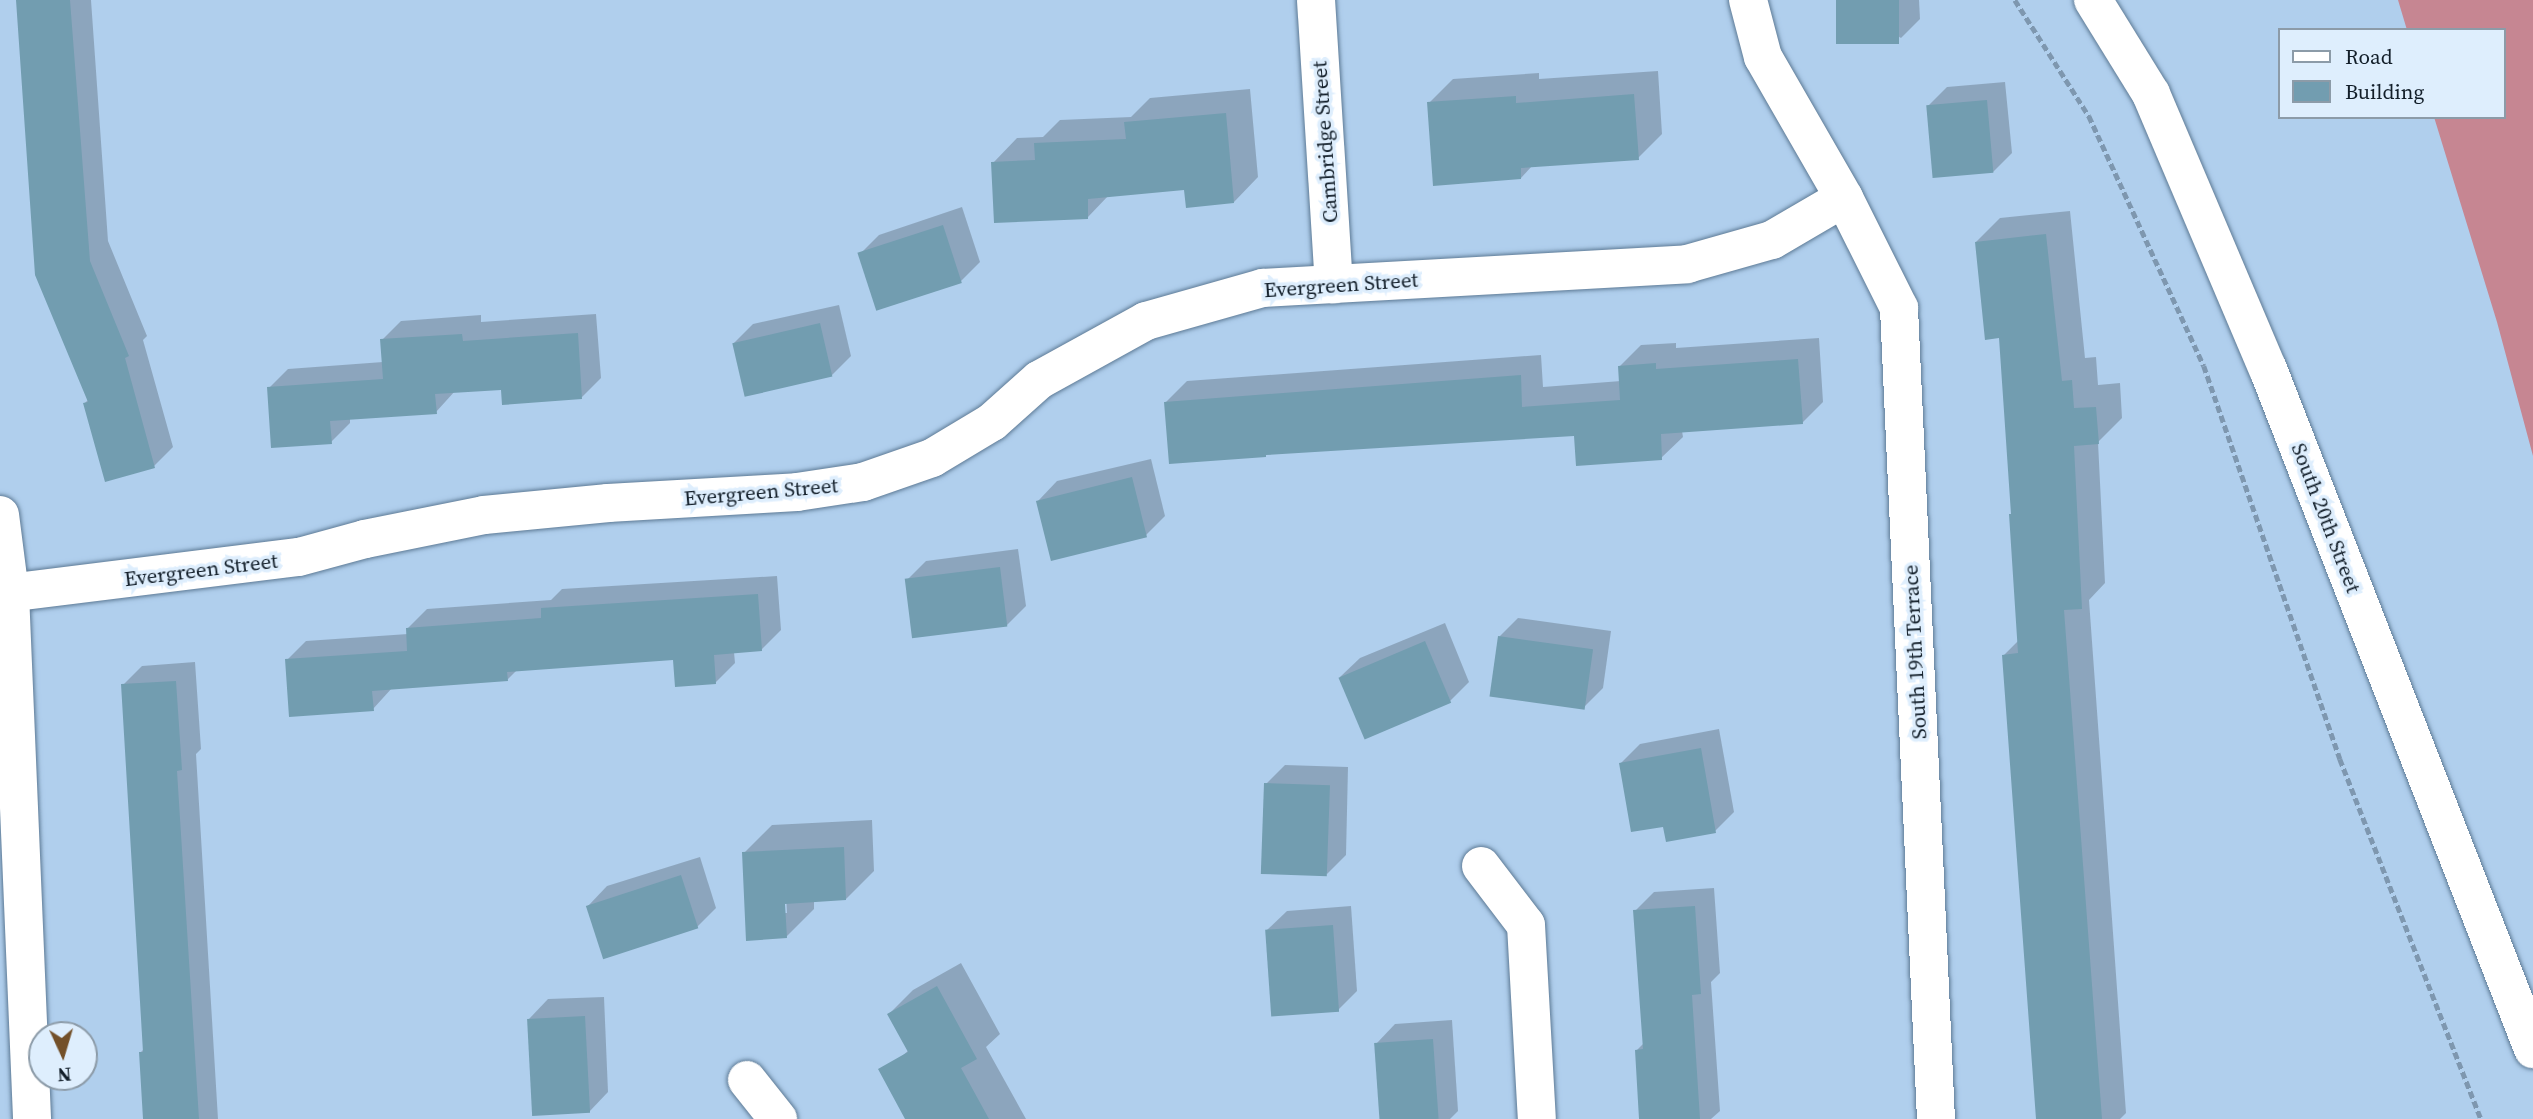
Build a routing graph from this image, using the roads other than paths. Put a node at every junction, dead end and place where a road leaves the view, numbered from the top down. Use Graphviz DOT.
graph roads {
  1 [pos="1316,0"];
  2 [pos="1748,0"];
  3 [pos="2093,0"];
  4 [pos="1844,198"];
  5 [pos="1334,284"];
  6 [pos="0,515"];
  7 [pos="5,594"];
  8 [pos="1481,866"];
  9 [pos="2533,1049"];
  10 [pos="14,1053"];
  11 [pos="747,1080"];
  12 [pos="32,1119"];
  13 [pos="778,1119"];
  14 [pos="1537,1119"];
  15 [pos="1936,1119"];
  1 -- 5 [label="street, Cambridge Street"];
  2 -- 4 [label="street, South 19th Terrace"];
  3 -- 9 [label="street, South 20th Street"];
  4 -- 5 [label="street, Evergreen Street"];
  4 -- 15 [label="street, South 19th Terrace"];
  5 -- 7 [label="street, Evergreen Street"];
  6 -- 7 [label="street"];
  7 -- 10 [label="street"];
  8 -- 14 [label="street"];
  10 -- 12 [label="street"];
  11 -- 13 [label="street"];
}
